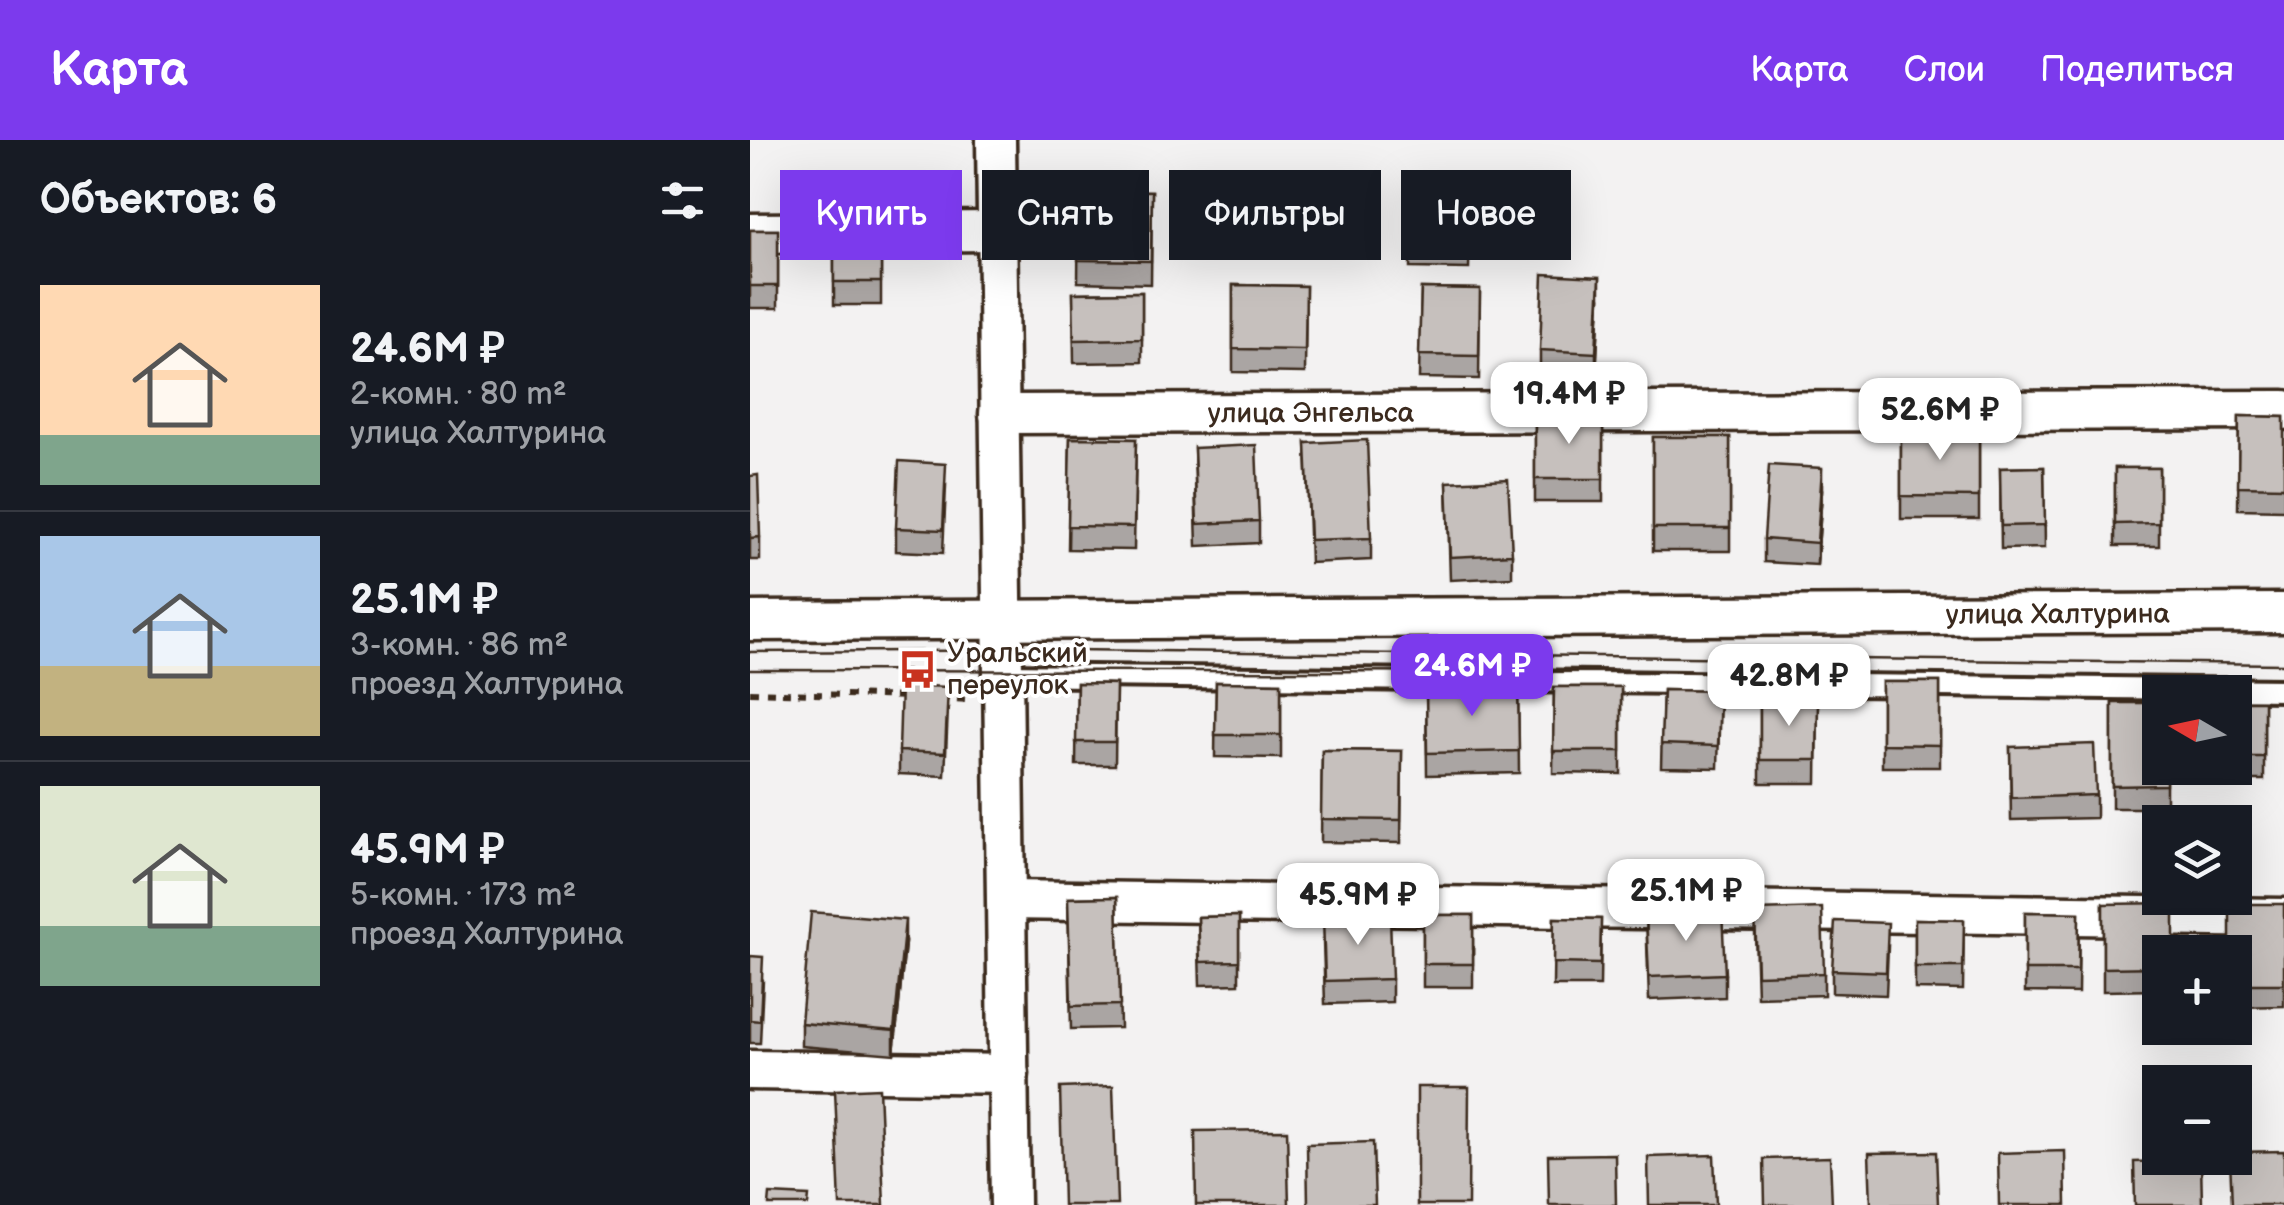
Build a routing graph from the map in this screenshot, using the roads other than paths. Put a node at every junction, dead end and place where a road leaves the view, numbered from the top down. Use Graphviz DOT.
graph roads {
  1 [pos="996,140"];
  2 [pos="996,170"];
  3 [pos="982,231"];
  4 [pos="750,233"];
  5 [pos="996,260"];
  6 [pos="2284,410"];
  7 [pos="999,414"];
  8 [pos="2284,614"];
  9 [pos="750,621"];
  10 [pos="1006,622"];
  11 [pos="1006,675"];
  12 [pos="2284,690"];
  13 [pos="1008,900"];
  14 [pos="2284,918"];
  15 [pos="750,1070"];
  16 [pos="1009,1074"];
  17 [pos="1010,1205"];
  1 -- 2 [label="street"];
  3 -- 4 [label="street"];
  5 -- 7 [label="street"];
  6 -- 7 [label="street, улица Энгельса"];
  7 -- 10 [label="street"];
  8 -- 10 [label="street, улица Халтурина"];
  9 -- 10 [label="street, улица Халтурина"];
  10 -- 11 [label="street"];
  11 -- 12 [label="lane"];
  11 -- 13 [label="street"];
  13 -- 14 [label="street"];
  13 -- 16 [label="street"];
  15 -- 16 [label="street"];
  16 -- 17 [label="street"];
}
